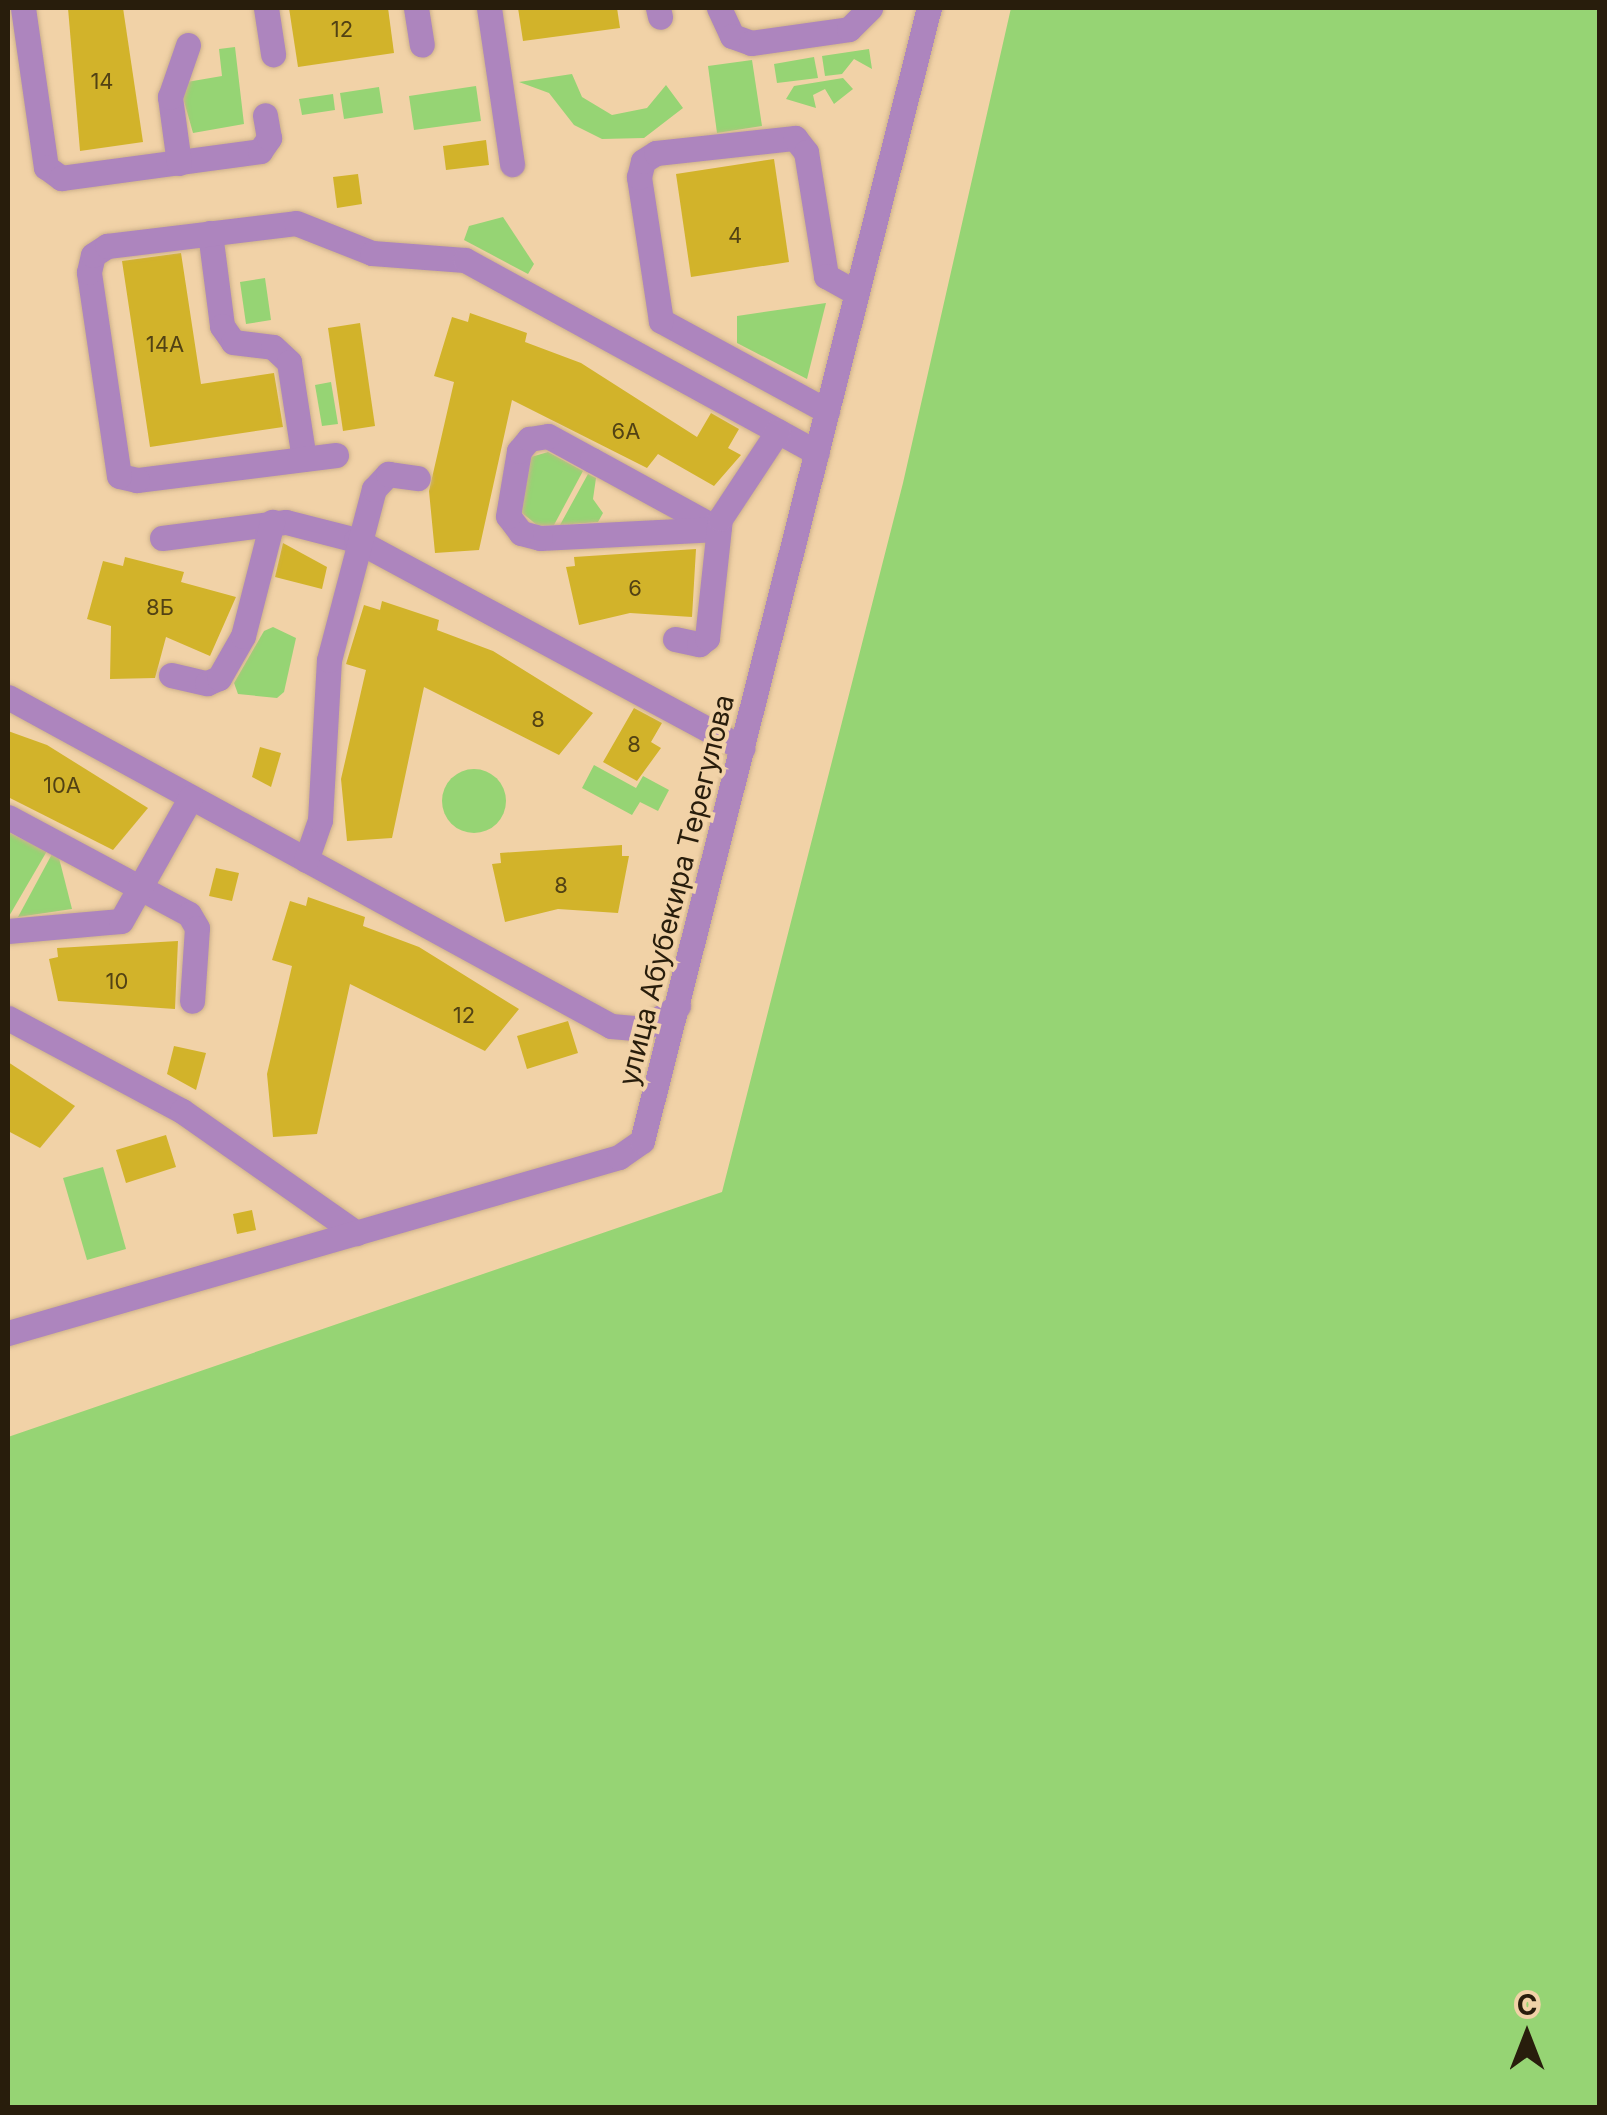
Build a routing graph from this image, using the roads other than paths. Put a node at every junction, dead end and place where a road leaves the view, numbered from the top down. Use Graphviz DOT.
graph roads {
  1 [pos="23,8"];
  2 [pos="266,8"];
  3 [pos="416,8"];
  4 [pos="489,8"];
  5 [pos="719,8"];
  6 [pos="870,8"];
  7 [pos="929,8"];
  8 [pos="188,45"];
  9 [pos="422,45"];
  10 [pos="273,54"];
  11 [pos="266,114"];
  12 [pos="178,163"];
  13 [pos="512,164"];
  14 [pos="210,233"];
  15 [pos="857,293"];
  16 [pos="828,411"];
  17 [pos="778,432"];
  18 [pos="817,453"];
  19 [pos="336,454"];
  20 [pos="304,459"];
  21 [pos="418,478"];
  22 [pos="272,522"];
  23 [pos="718,529"];
  24 [pos="162,538"];
  25 [pos="363,542"];
  26 [pos="676,639"];
  27 [pos="171,675"];
  28 [pos="8,697"];
  29 [pos="743,748"];
  30 [pos="190,797"];
  31 [pos="8,817"];
  32 [pos="306,860"];
  33 [pos="142,888"];
  34 [pos="8,931"];
  35 [pos="192,1001"];
  36 [pos="678,1006"];
  37 [pos="8,1018"];
  38 [pos="356,1233"];
  39 [pos="8,1334"];
  1 -- 12 [label="street"];
  2 -- 10 [label="street"];
  3 -- 9 [label="street"];
  4 -- 13 [label="street"];
  5 -- 6 [label="street"];
  7 -- 15 [label="street, улица Абубекира Терегулова"];
  8 -- 12 [label="street"];
  11 -- 12 [label="street"];
  14 -- 17 [label="street"];
  14 -- 20 [label="street"];
  14 -- 20 [label="street"];
  15 -- 16 [label="street, улица Абубекира Терегулова"];
  15 -- 16 [label="street"];
  16 -- 18 [label="street, улица Абубекира Терегулова"];
  17 -- 18 [label="street"];
  17 -- 23 [label="street"];
  18 -- 29 [label="street, улица Абубекира Терегулова"];
  19 -- 20 [label="street"];
  21 -- 25 [label="street"];
  22 -- 24 [label="street"];
  22 -- 25 [label="street"];
  22 -- 27 [label="street"];
  23 -- 23 [label="street"];
  23 -- 26 [label="street"];
  25 -- 29 [label="street"];
  25 -- 32 [label="street"];
  28 -- 30 [label="street"];
  29 -- 36 [label="street, улица Абубекира Терегулова"];
  30 -- 32 [label="street"];
  30 -- 33 [label="street"];
  31 -- 33 [label="street"];
  32 -- 36 [label="street"];
  33 -- 34 [label="street"];
  33 -- 35 [label="street"];
  36 -- 38 [label="street, улица Абубекира Терегулова"];
  37 -- 38 [label="street"];
  38 -- 39 [label="street, улица Абубекира Терегулова"];
}
